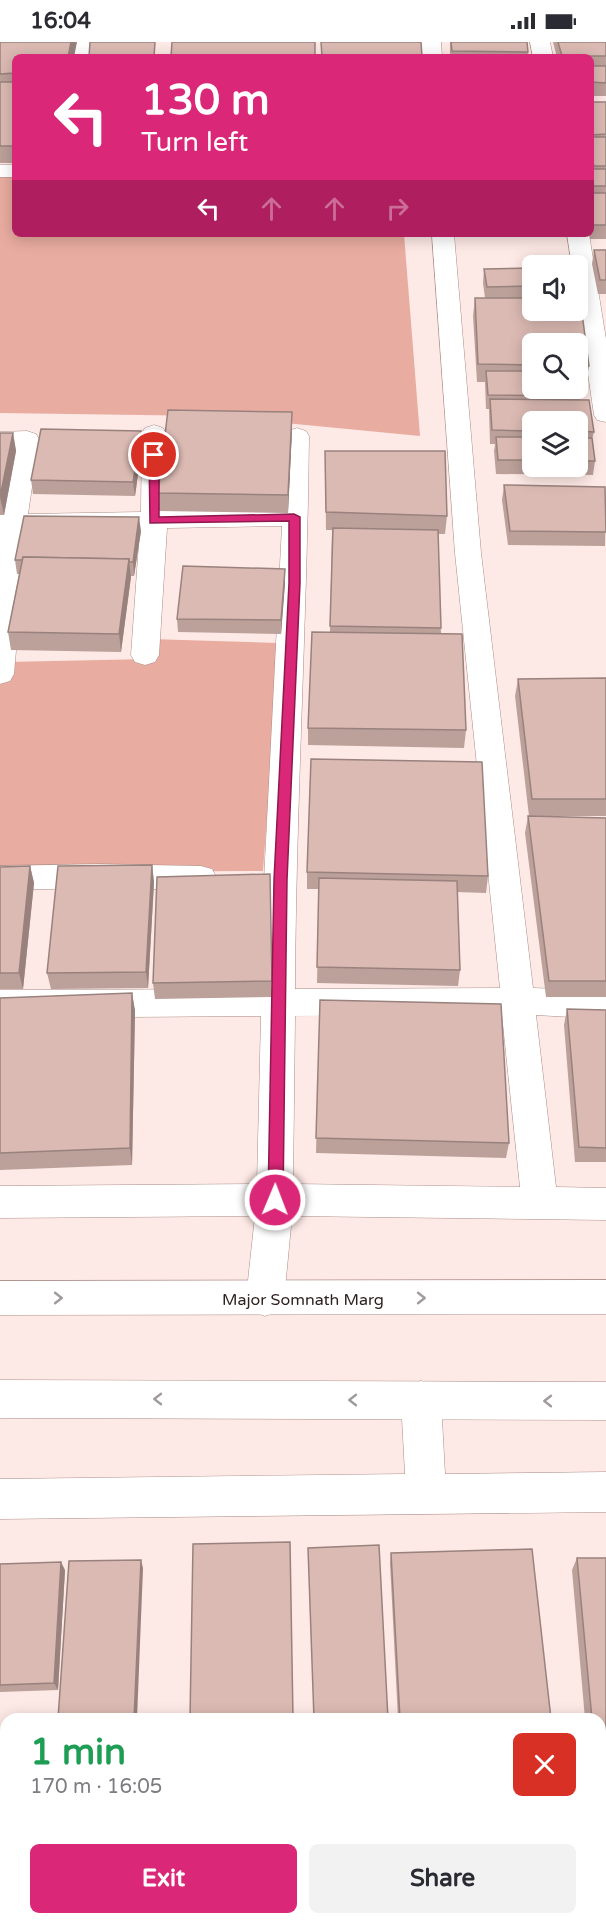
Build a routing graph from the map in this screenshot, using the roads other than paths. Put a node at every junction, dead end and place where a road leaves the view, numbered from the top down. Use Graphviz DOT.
graph roads {
  1 [pos="444,237"];
  2 [pos="585,244"];
  3 [pos="598,312"];
  4 [pos="606,415"];
  5 [pos="154,433"];
  6 [pos="297,436"];
  7 [pos="0,440"];
  8 [pos="294,517"];
  9 [pos="154,520"];
  10 [pos="7,523"];
  11 [pos="145,655"];
  12 [pos="0,674"];
  13 [pos="0,878"];
  14 [pos="280,880"];
  15 [pos="517,1001"];
  16 [pos="278,1003"];
  17 [pos="0,1004"];
  18 [pos="606,1005"];
  19 [pos="275,1200"];
  20 [pos="0,1202"];
  21 [pos="540,1204"];
  22 [pos="606,1204"];
  23 [pos="606,1297"];
  24 [pos="0,1298"];
  25 [pos="265,1299"];
  26 [pos="0,1399"];
  27 [pos="421,1400"];
  28 [pos="606,1401"];
  29 [pos="606,1492"];
  30 [pos="426,1494"];
  31 [pos="0,1499"];
  1 -- 15 [label="street"];
  2 -- 3 [label="street"];
  3 -- 4 [label="street"];
  5 -- 9 [label="street"];
  6 -- 8 [label="street"];
  7 -- 10 [label="street"];
  8 -- 9 [label="street"];
  8 -- 14 [label="street"];
  9 -- 10 [label="street"];
  9 -- 11 [label="street"];
  10 -- 12 [label="street"];
  13 -- 14 [label="street"];
  14 -- 16 [label="street"];
  15 -- 16 [label="street"];
  15 -- 18 [label="street"];
  15 -- 21 [label="street"];
  16 -- 17 [label="street"];
  16 -- 19 [label="street"];
  19 -- 20 [label="street"];
  19 -- 21 [label="street"];
  19 -- 25 [label="street"];
  21 -- 22 [label="street"];
  25 -- 23 [label="street, Major Somnath Marg, one-way"];
  24 -- 25 [label="street, Major Somnath Marg, one-way"];
  27 -- 26 [label="street, one-way"];
  28 -- 27 [label="street, one-way"];
  27 -- 30 [label="street"];
  29 -- 30 [label="street"];
  30 -- 31 [label="street"];
}
